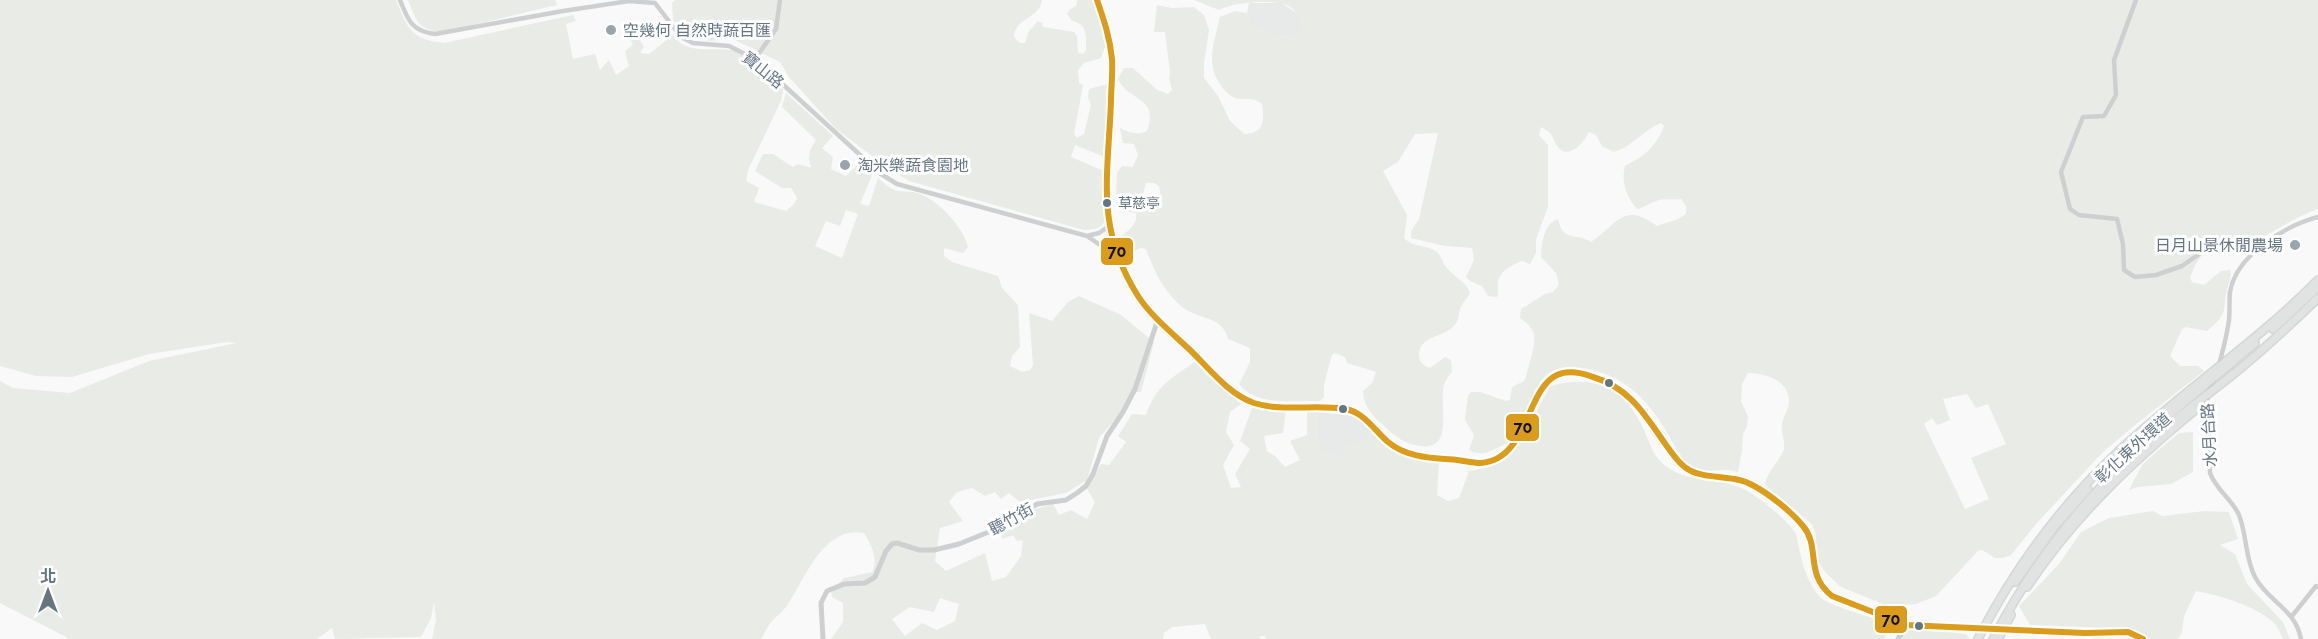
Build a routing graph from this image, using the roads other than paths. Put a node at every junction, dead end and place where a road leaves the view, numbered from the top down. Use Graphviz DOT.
graph roads {
  1 [pos="400,0"];
  2 [pos="780,0"];
  3 [pos="1097,0"];
  4 [pos="2136,0"];
  5 [pos="655,2"];
  6 [pos="755,59"];
  7 [pos="2318,217"];
  8 [pos="1109,225"];
  9 [pos="1087,237"];
  10 [pos="2257,250"];
  11 [pos="1119,258"];
  12 [pos="2318,279"];
  13 [pos="2318,286"];
  14 [pos="2318,298"];
  15 [pos="2318,304"];
  16 [pos="2297,313"];
  17 [pos="1158,319"];
  18 [pos="2219,368"];
  19 [pos="2217,377"];
  20 [pos="2207,396"];
  21 [pos="2176,415"];
  22 [pos="2126,456"];
  23 [pos="2090,493"];
  24 [pos="2030,567"];
  25 [pos="2317,586"];
  26 [pos="2292,616"];
  27 [pos="1906,626"];
  28 [pos="1986,628"];
  29 [pos="2001,629"];
  30 [pos="2039,631"];
  31 [pos="823,639"];
  32 [pos="1898,639"];
  33 [pos="1978,639"];
  34 [pos="1983,639"];
  35 [pos="1993,639"];
  36 [pos="1998,639"];
  37 [pos="2038,639"];
  38 [pos="2143,639"];
  39 [pos="2301,639"];
  1 -- 5 [label="street, 寶山路"];
  2 -- 6 [label="street"];
  3 -- 8 [label="main road"];
  4 -- 10 [label="street"];
  5 -- 6 [label="street, 寶山路"];
  6 -- 9 [label="street, 寶山路"];
  7 -- 10 [label="street, 水月台路"];
  8 -- 9 [label="street"];
  8 -- 11 [label="main road"];
  9 -- 11 [label="street, 寶山路"];
  10 -- 18 [label="street, 水月台路"];
  11 -- 17 [label="main road"];
  12 -- 16 [label="main road"];
  13 -- 16 [label="main road, 彰化東外環道"];
  14 -- 16 [label="main road, 彰化東外環道"];
  15 -- 16 [label="main road"];
  16 -- 18 [label="main road"];
  16 -- 19 [label="main road, 彰化東外環道"];
  16 -- 20 [label="main road, 彰化東外環道"];
  17 -- 27 [label="main road"];
  17 -- 31 [label="street, 聽竹街"];
  18 -- 19 [label="street, 水月台路"];
  18 -- 21 [label="main road"];
  19 -- 20 [label="street, 水月台路"];
  19 -- 21 [label="main road, 彰化東外環道"];
  20 -- 21 [label="main road, 彰化東外環道"];
  20 -- 26 [label="street, 水月台路"];
  21 -- 22 [label="main road, 彰化東外環道"];
  21 -- 22 [label="main road"];
  22 -- 23 [label="main road, 彰化東外環道"];
  22 -- 23 [label="main road"];
  23 -- 24 [label="main road, 彰化東外環道"];
  23 -- 24 [label="main road"];
  24 -- 28 [label="main road, 彰化東外環道"];
  24 -- 29 [label="main road, 彰化東外環道"];
  25 -- 26 [label="street"];
  26 -- 39 [label="street, 水月台路"];
  27 -- 28 [label="main road"];
  27 -- 32 [label="street"];
  28 -- 29 [label="main road"];
  28 -- 33 [label="main road"];
  28 -- 34 [label="main road, 彰化東外環道"];
  29 -- 30 [label="main road"];
  29 -- 35 [label="main road, 彰化東外環道"];
  29 -- 36 [label="main road"];
  30 -- 37 [label="street"];
  30 -- 38 [label="main road"];
}
